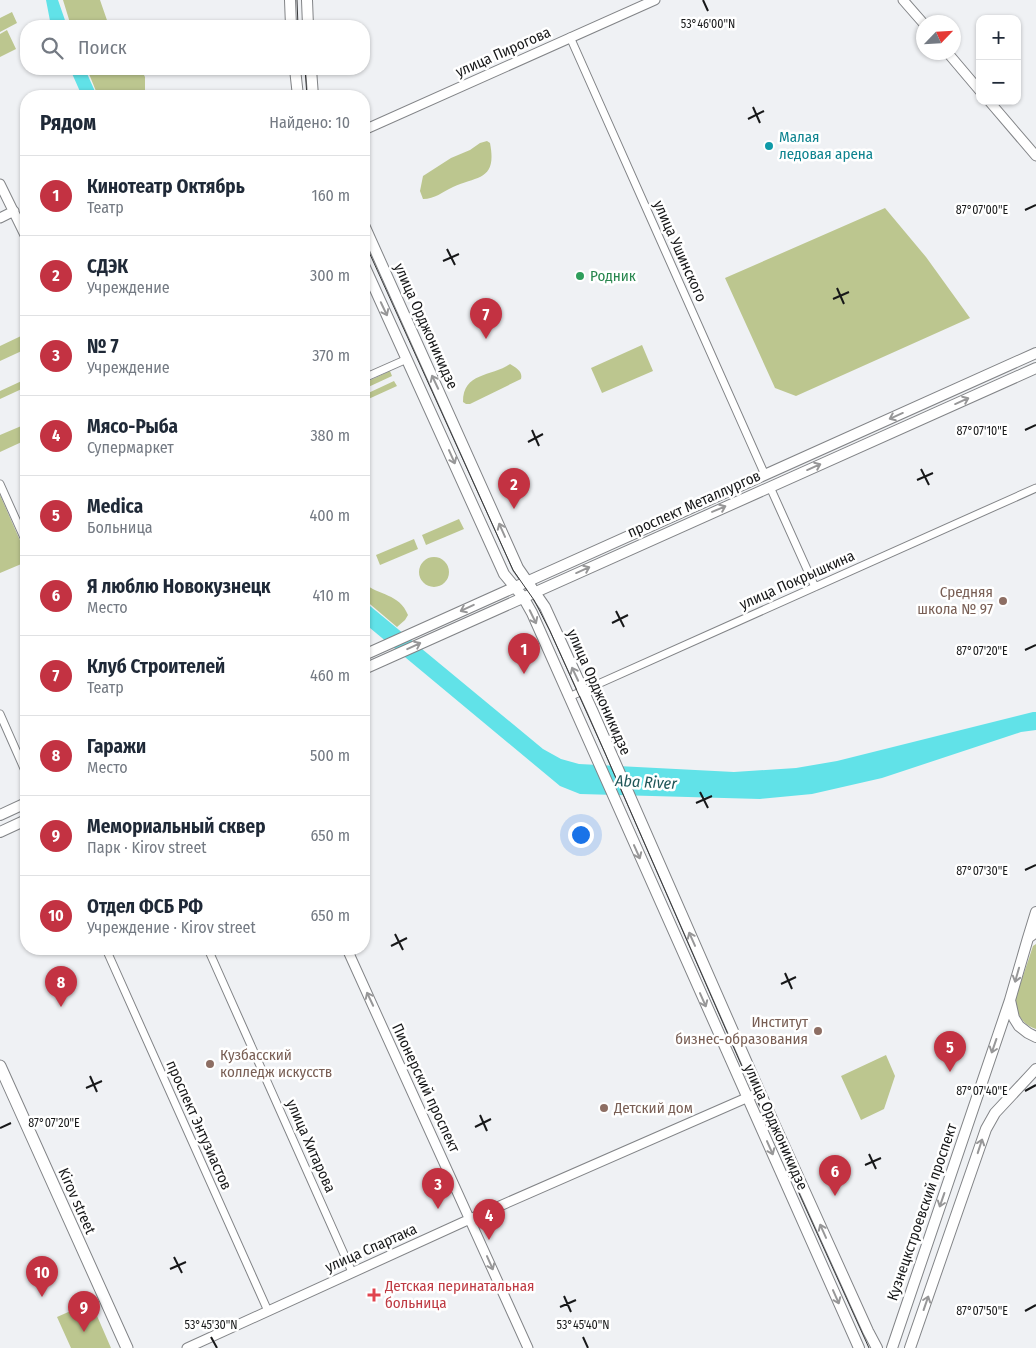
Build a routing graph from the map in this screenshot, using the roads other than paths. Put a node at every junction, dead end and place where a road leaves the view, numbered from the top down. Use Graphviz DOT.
graph roads {
  1 [pos="290,0"];
  2 [pos="306,0"];
  3 [pos="654,0"];
  4 [pos="903,0"];
  5 [pos="916,15"];
  6 [pos="292,20"];
  7 [pos="308,20"];
  8 [pos="570,37"];
  9 [pos="954,60"];
  10 [pos="296,75"];
  11 [pos="311,75"];
  12 [pos="976,85"];
  13 [pos="297,90"];
  14 [pos="313,90"];
  15 [pos="992,105"];
  16 [pos="370,127"];
  17 [pos="1036,156"];
  18 [pos="0,184"];
  19 [pos="14,211"];
  20 [pos="0,218"];
  21 [pos="20,224"];
  22 [pos="370,238"];
  23 [pos="370,278"];
  24 [pos="1036,354"];
  25 [pos="407,359"];
  26 [pos="1036,368"];
  27 [pos="370,375"];
  28 [pos="765,475"];
  29 [pos="0,484"];
  30 [pos="770,487"];
  31 [pos="1036,488"];
  32 [pos="20,529"];
  33 [pos="527,580"];
  34 [pos="513,586"];
  35 [pos="815,587"];
  36 [pos="535,591"];
  37 [pos="523,597"];
  38 [pos="370,651"];
  39 [pos="370,665"];
  40 [pos="583,691"];
  41 [pos="569,697"];
  42 [pos="0,714"];
  43 [pos="20,759"];
  44 [pos="20,806"];
  45 [pos="0,815"];
  46 [pos="20,823"];
  47 [pos="0,832"];
  48 [pos="1036,912"];
  49 [pos="1032,935"];
  50 [pos="109,955"];
  51 [pos="211,955"];
  52 [pos="350,955"];
  53 [pos="1010,1000"];
  54 [pos="1036,1037"];
  55 [pos="0,1066"];
  56 [pos="1036,1069"];
  57 [pos="760,1092"];
  58 [pos="747,1097"];
  59 [pos="470,1219"];
  60 [pos="352,1272"];
  61 [pos="268,1311"];
  62 [pos="898,1331"];
  63 [pos="875,1344"];
  64 [pos="127,1348"];
  65 [pos="187,1348"];
  66 [pos="528,1348"];
  67 [pos="859,1348"];
  68 [pos="892,1348"];
  69 [pos="910,1348"];
  1 -- 6 [label="main road"];
  2 -- 7 [label="main road"];
  3 -- 8 [label="street, улица Пирогова"];
  4 -- 5 [label="street"];
  8 -- 16 [label="street, улица Пирогова"];
  8 -- 28 [label="street, улица Ушинского"];
  9 -- 12 [label="street"];
  10 -- 13 [label="main road"];
  11 -- 14 [label="main road"];
  15 -- 17 [label="street"];
  18 -- 19 [label="street"];
  19 -- 20 [label="street"];
  19 -- 21 [label="street"];
  33 -- 22 [label="main road, улица Орджоникидзе, one-way"];
  23 -- 25 [label="main road, улица Орджоникидзе, one-way"];
  24 -- 28 [label="main road, проспект Металлургов, one-way"];
  25 -- 27 [label="street"];
  25 -- 34 [label="main road, улица Орджоникидзе, one-way"];
  30 -- 26 [label="main road, проспект Металлургов, one-way"];
  28 -- 33 [label="main road, проспект Металлургов"];
  29 -- 32 [label="street"];
  30 -- 35 [label="street"];
  36 -- 30 [label="main road, проспект Металлургов, one-way"];
  31 -- 35 [label="street, улица Покрышкина"];
  33 -- 34 [label="main road, проспект Металлургов"];
  33 -- 36 [label="main road, улица Орджоникидзе"];
  34 -- 37 [label="main road, улица Орджоникидзе"];
  34 -- 38 [label="main road, проспект Металлургов, one-way"];
  35 -- 40 [label="street, улица Покрышкина"];
  36 -- 37 [label="main road, проспект Металлургов"];
  40 -- 36 [label="main road, улица Орджоникидзе, one-way"];
  39 -- 37 [label="main road, проспект Металлургов, one-way"];
  37 -- 41 [label="main road, улица Орджоникидзе, one-way"];
  40 -- 41 [label="street, улица Покрышкина"];
  57 -- 40 [label="main road, улица Орджоникидзе, one-way"];
  41 -- 58 [label="main road, улица Орджоникидзе, one-way"];
  42 -- 43 [label="street"];
  44 -- 45 [label="main road"];
  46 -- 47 [label="main road"];
  48 -- 49 [label="main road"];
  49 -- 53 [label="main road, Кузнецкстроевский проспект, one-way"];
  50 -- 61 [label="street, проспект Энтузиастов"];
  51 -- 60 [label="street, улица Хитарова"];
  59 -- 52 [label="street, Пионерский проспект, one-way"];
  53 -- 54 [label="main road"];
  53 -- 62 [label="main road, Кузнецкстроевский проспект, one-way"];
  55 -- 64 [label="main road, Kirov street"];
  69 -- 56 [label="main road, one-way"];
  57 -- 58 [label="street, улица Спартака"];
  63 -- 57 [label="main road, улица Орджоникидзе, one-way"];
  58 -- 59 [label="street, улица Спартака"];
  58 -- 67 [label="main road, улица Орджоникидзе, one-way"];
  59 -- 60 [label="street, улица Спартака"];
  59 -- 66 [label="street, Пионерский проспект, one-way"];
  60 -- 61 [label="street, улица Спартака"];
  61 -- 65 [label="street, улица Спартака"];
  62 -- 63 [label="main road"];
  62 -- 68 [label="main road, Кузнецкстроевский проспект"];
}
